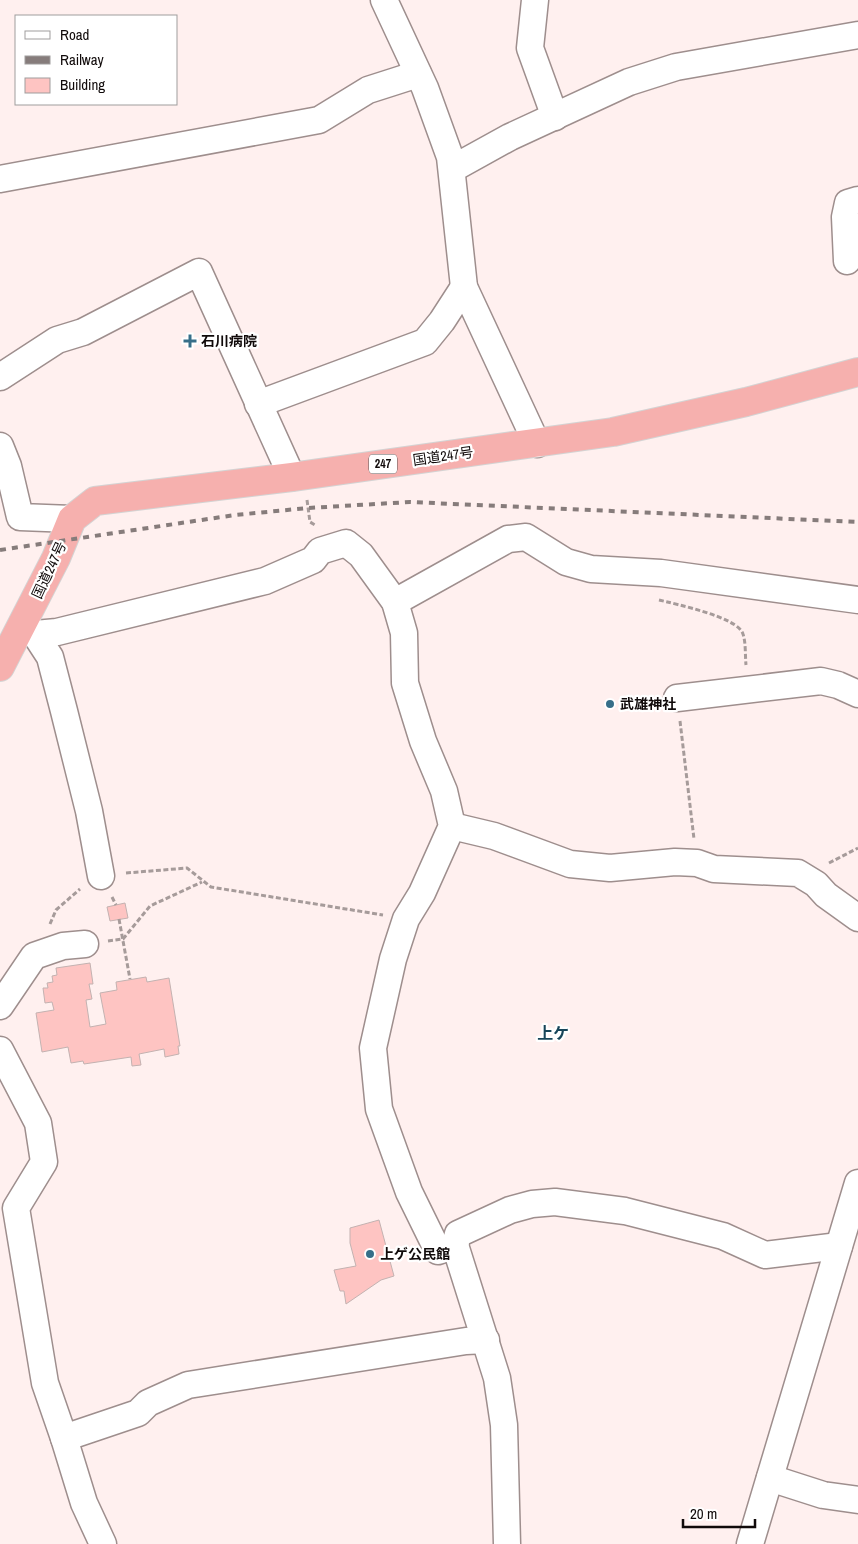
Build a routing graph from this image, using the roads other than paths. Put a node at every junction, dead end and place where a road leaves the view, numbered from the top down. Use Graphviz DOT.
graph roads {
  1 [pos="384,0"];
  2 [pos="535,0"];
  3 [pos="858,35"];
  4 [pos="418,74"];
  5 [pos="555,116"];
  6 [pos="452,169"];
  7 [pos="0,179"];
  8 [pos="858,200"];
  9 [pos="847,261"];
  10 [pos="464,288"];
  11 [pos="858,372"];
  12 [pos="0,377"];
  13 [pos="258,404"];
  14 [pos="538,444"];
  15 [pos="0,446"];
  16 [pos="292,477"];
  17 [pos="72,519"];
  18 [pos="858,600"];
  19 [pos="395,602"];
  20 [pos="28,630"];
  21 [pos="0,667"];
  22 [pos="858,694"];
  23 [pos="677,698"];
  24 [pos="452,826"];
  25 [pos="101,876"];
  26 [pos="858,918"];
  27 [pos="85,944"];
  28 [pos="0,1006"];
  29 [pos="0,1050"];
  30 [pos="858,1183"];
  31 [pos="454,1244"];
  32 [pos="839,1246"];
  33 [pos="486,1340"];
  34 [pos="64,1438"];
  35 [pos="770,1478"];
  36 [pos="858,1500"];
  37 [pos="103,1544"];
  38 [pos="507,1544"];
  39 [pos="750,1544"];
  1 -- 4 [label="street"];
  2 -- 5 [label="street"];
  3 -- 5 [label="street"];
  4 -- 6 [label="street"];
  4 -- 7 [label="street"];
  5 -- 6 [label="street"];
  6 -- 10 [label="street"];
  8 -- 9 [label="street"];
  10 -- 13 [label="street"];
  10 -- 14 [label="street"];
  11 -- 14 [label="highway, 国道247号 / 247"];
  12 -- 13 [label="street"];
  13 -- 16 [label="street"];
  14 -- 16 [label="highway, 国道247号 / 247"];
  15 -- 17 [label="street"];
  16 -- 17 [label="highway, 国道247号 / 247"];
  17 -- 20 [label="highway, 国道247号 / 247"];
  18 -- 19 [label="street"];
  19 -- 20 [label="street"];
  19 -- 24 [label="street"];
  20 -- 21 [label="highway, 国道247号 / 247"];
  20 -- 25 [label="street"];
  22 -- 23 [label="street"];
  24 -- 26 [label="street"];
  24 -- 31 [label="street"];
  27 -- 28 [label="street"];
  29 -- 34 [label="street"];
  30 -- 32 [label="street"];
  31 -- 32 [label="street"];
  31 -- 33 [label="street"];
  32 -- 35 [label="street"];
  33 -- 34 [label="street"];
  33 -- 38 [label="street"];
  34 -- 37 [label="street"];
  35 -- 36 [label="street"];
  35 -- 39 [label="street"];
}
